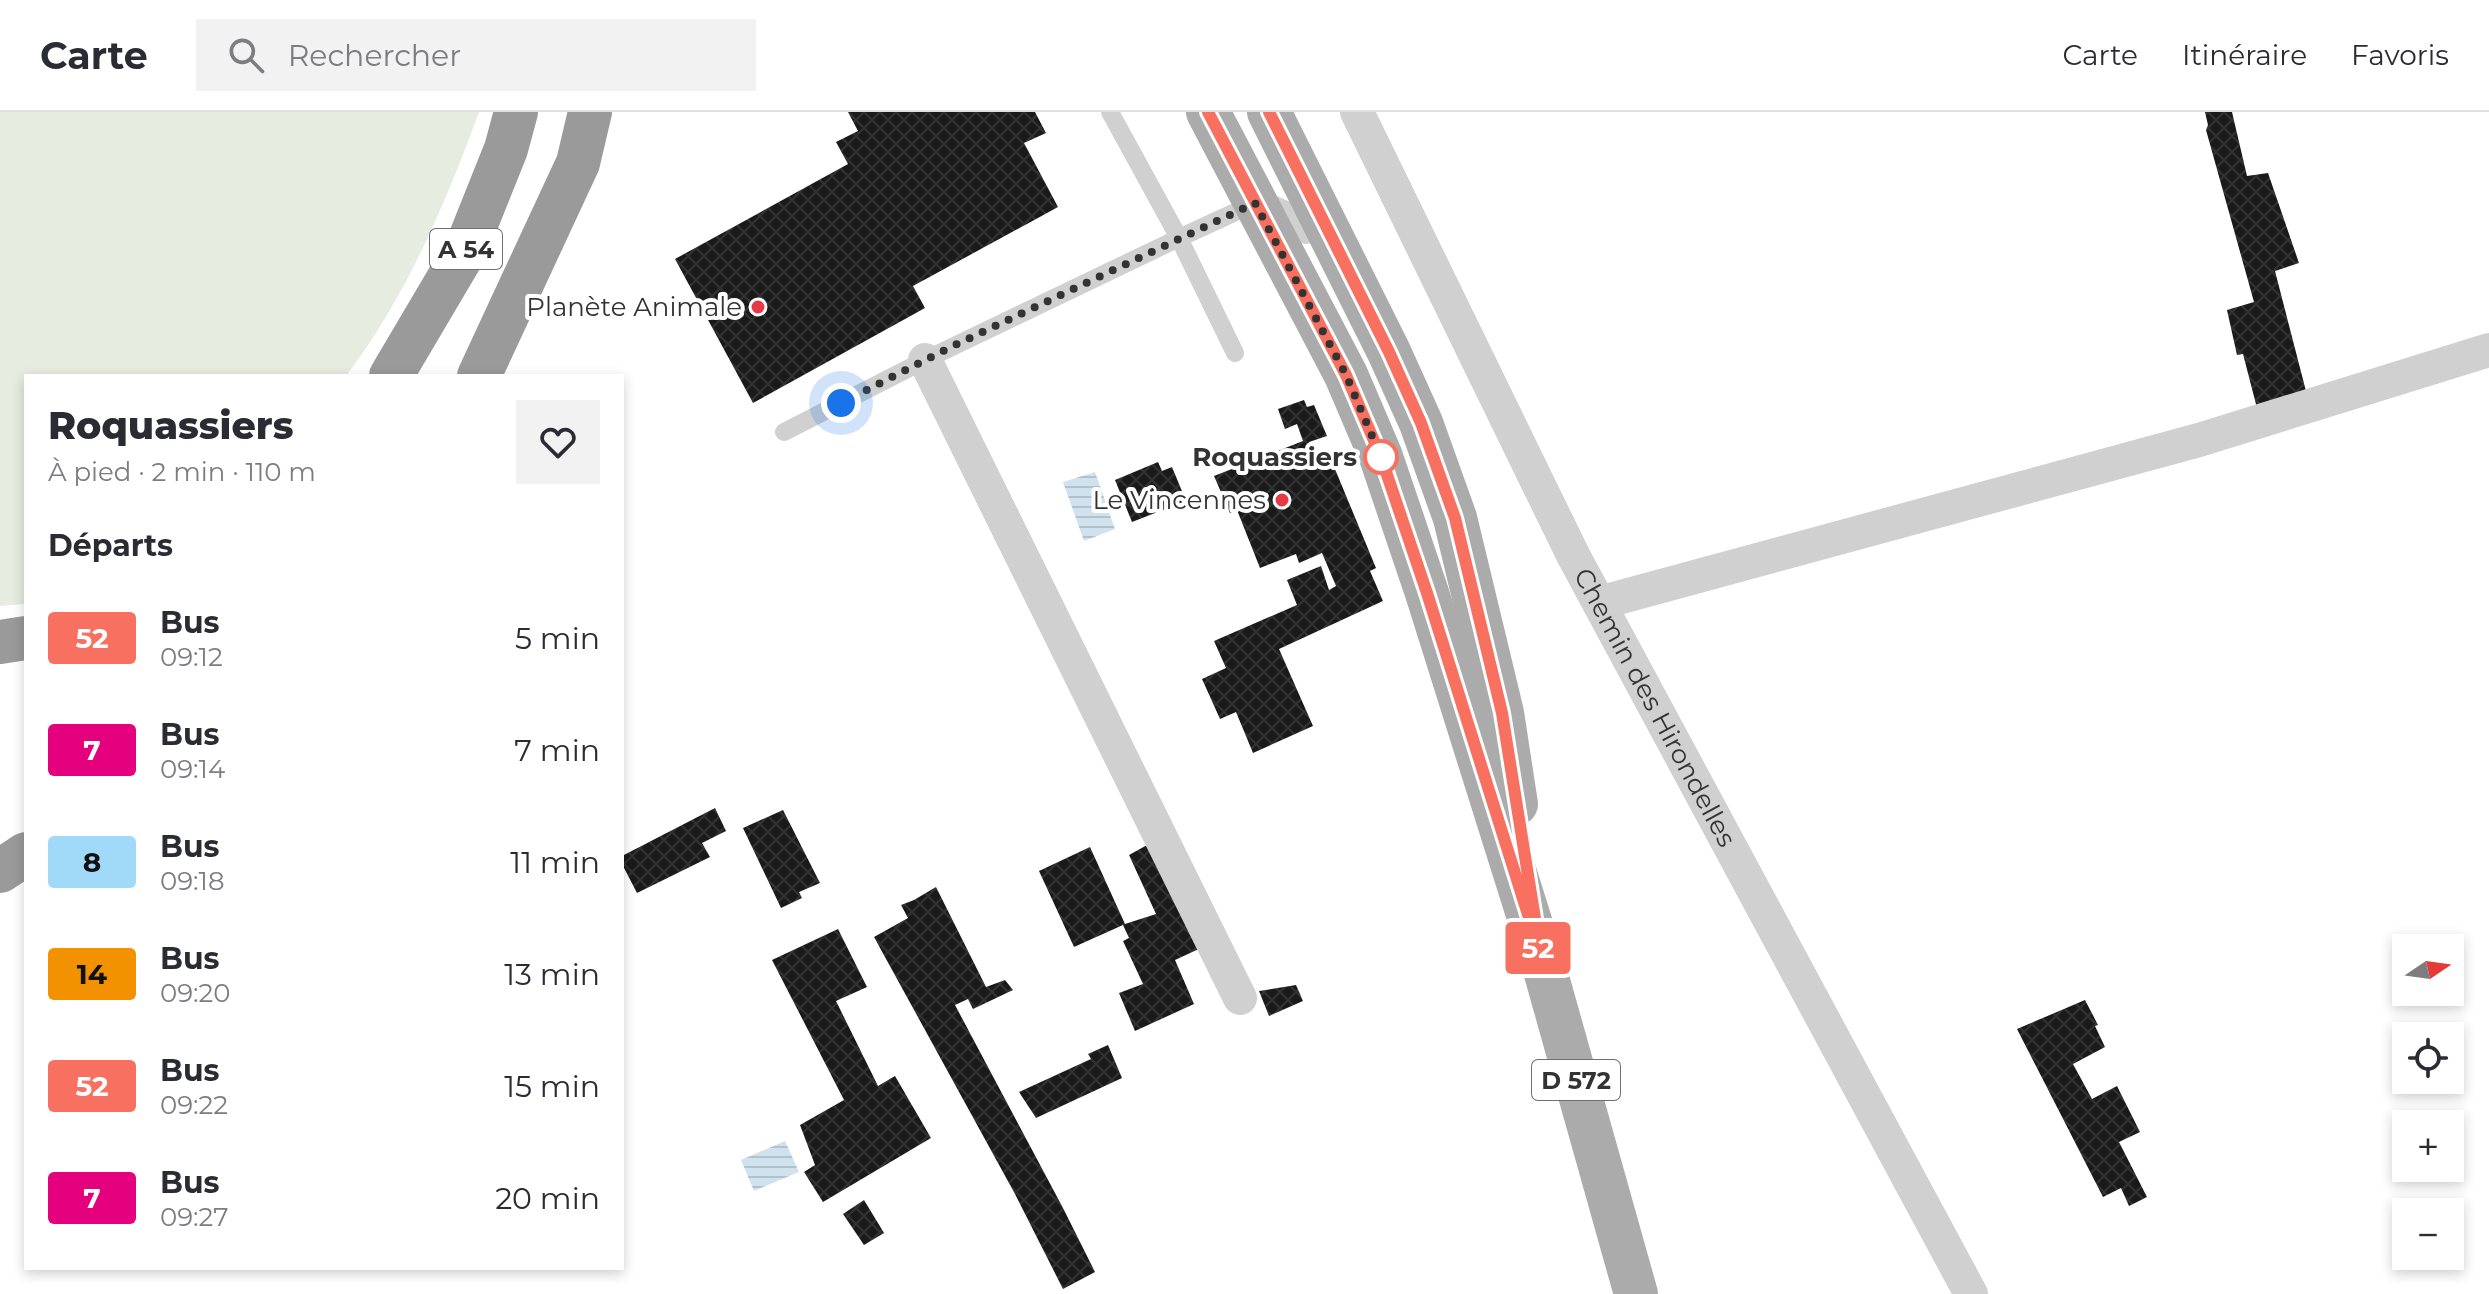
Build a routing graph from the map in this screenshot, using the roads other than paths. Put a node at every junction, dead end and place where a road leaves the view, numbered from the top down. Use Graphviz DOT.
graph roads {
  1 [pos="516,112"];
  2 [pos="590,112"];
  3 [pos="1110,112"];
  4 [pos="1208,112"];
  5 [pos="1357,112"];
  6 [pos="1283,116"];
  7 [pos="1255,203"];
  8 [pos="1179,238"];
  9 [pos="1316,254"];
  10 [pos="2489,350"];
  11 [pos="1235,353"];
  12 [pos="1369,359"];
  13 [pos="925,360"];
  14 [pos="392,374"];
  15 [pos="480,374"];
  16 [pos="1406,389"];
  17 [pos="784,432"];
  18 [pos="1599,603"];
  19 [pos="24,638"];
  20 [pos="0,642"];
  21 [pos="24,855"];
  22 [pos="0,871"];
  23 [pos="1541,956"];
  24 [pos="1240,998"];
  25 [pos="1636,1294"];
  26 [pos="1971,1294"];
  1 -- 14 [label="highway, A 54"];
  2 -- 15 [label="highway, A 54"];
  3 -- 8 [label="lane"];
  4 -- 7 [label="main road, D 572"];
  5 -- 18 [label="street, Chemin des Hirondelles"];
  6 -- 16 [label="main road, D 572"];
  7 -- 8 [label="lane"];
  7 -- 9 [label="lane"];
  7 -- 23 [label="main road, D 572"];
  8 -- 11 [label="lane"];
  8 -- 13 [label="lane"];
  10 -- 18 [label="street"];
  12 -- 16 [label="lane"];
  13 -- 17 [label="lane"];
  13 -- 24 [label="street"];
  16 -- 23 [label="main road, D 572"];
  18 -- 26 [label="street, Chemin des Hirondelles"];
  19 -- 20 [label="highway"];
  21 -- 22 [label="highway"];
  23 -- 25 [label="main road, D 572"];
}
